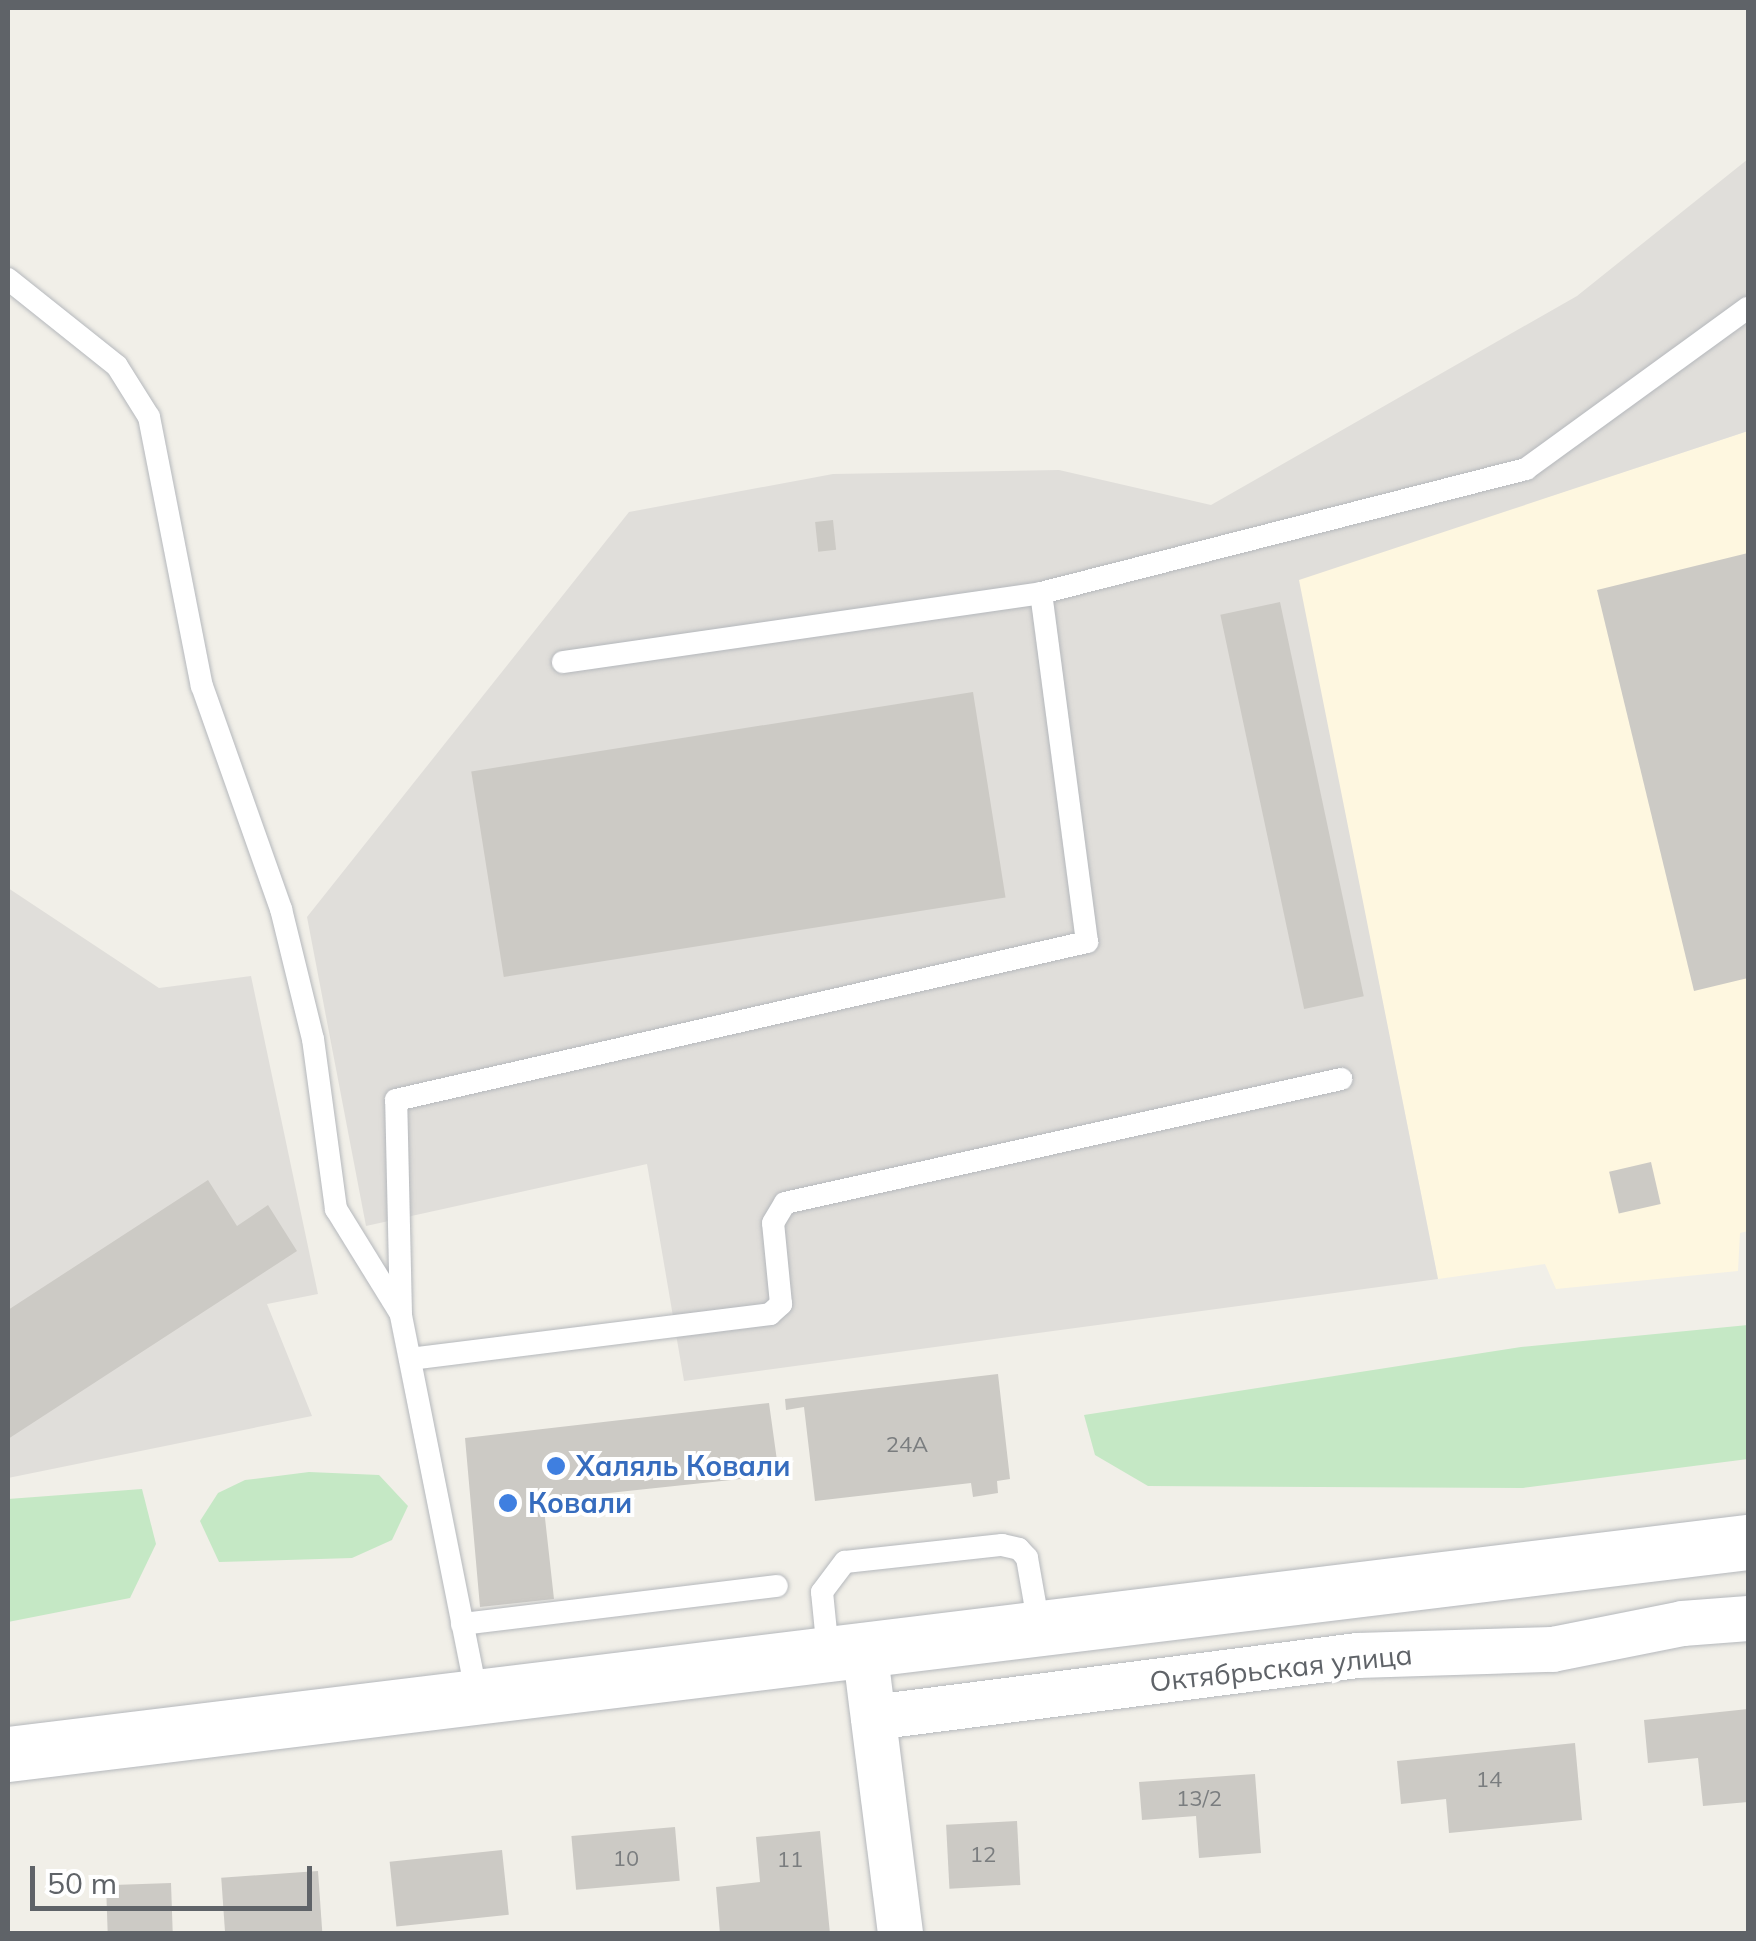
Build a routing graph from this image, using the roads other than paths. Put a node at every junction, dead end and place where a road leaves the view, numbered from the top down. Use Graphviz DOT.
graph roads {
  1 [pos="8,279"];
  2 [pos="1748,308"];
  3 [pos="1041,593"];
  4 [pos="563,662"];
  5 [pos="1342,1079"];
  6 [pos="401,1314"];
  7 [pos="410,1359"];
  8 [pos="1748,1542"];
  9 [pos="777,1586"];
  10 [pos="1748,1618"];
  11 [pos="462,1624"];
  12 [pos="1039,1626"];
  13 [pos="846,1650"];
  14 [pos="476,1696"];
  15 [pos="873,1718"];
  16 [pos="8,1754"];
  17 [pos="900,1934"];
  1 -- 6 [label="lane"];
  2 -- 3 [label="lane"];
  3 -- 4 [label="lane"];
  3 -- 6 [label="lane"];
  5 -- 7 [label="lane"];
  6 -- 7 [label="lane"];
  7 -- 11 [label="lane"];
  8 -- 12 [label="main road"];
  9 -- 11 [label="lane"];
  10 -- 15 [label="street, Октябрьская улица"];
  11 -- 14 [label="lane"];
  12 -- 13 [label="main road"];
  12 -- 13 [label="lane"];
  13 -- 14 [label="main road"];
  13 -- 15 [label="street"];
  14 -- 16 [label="main road"];
  15 -- 17 [label="street"];
}
